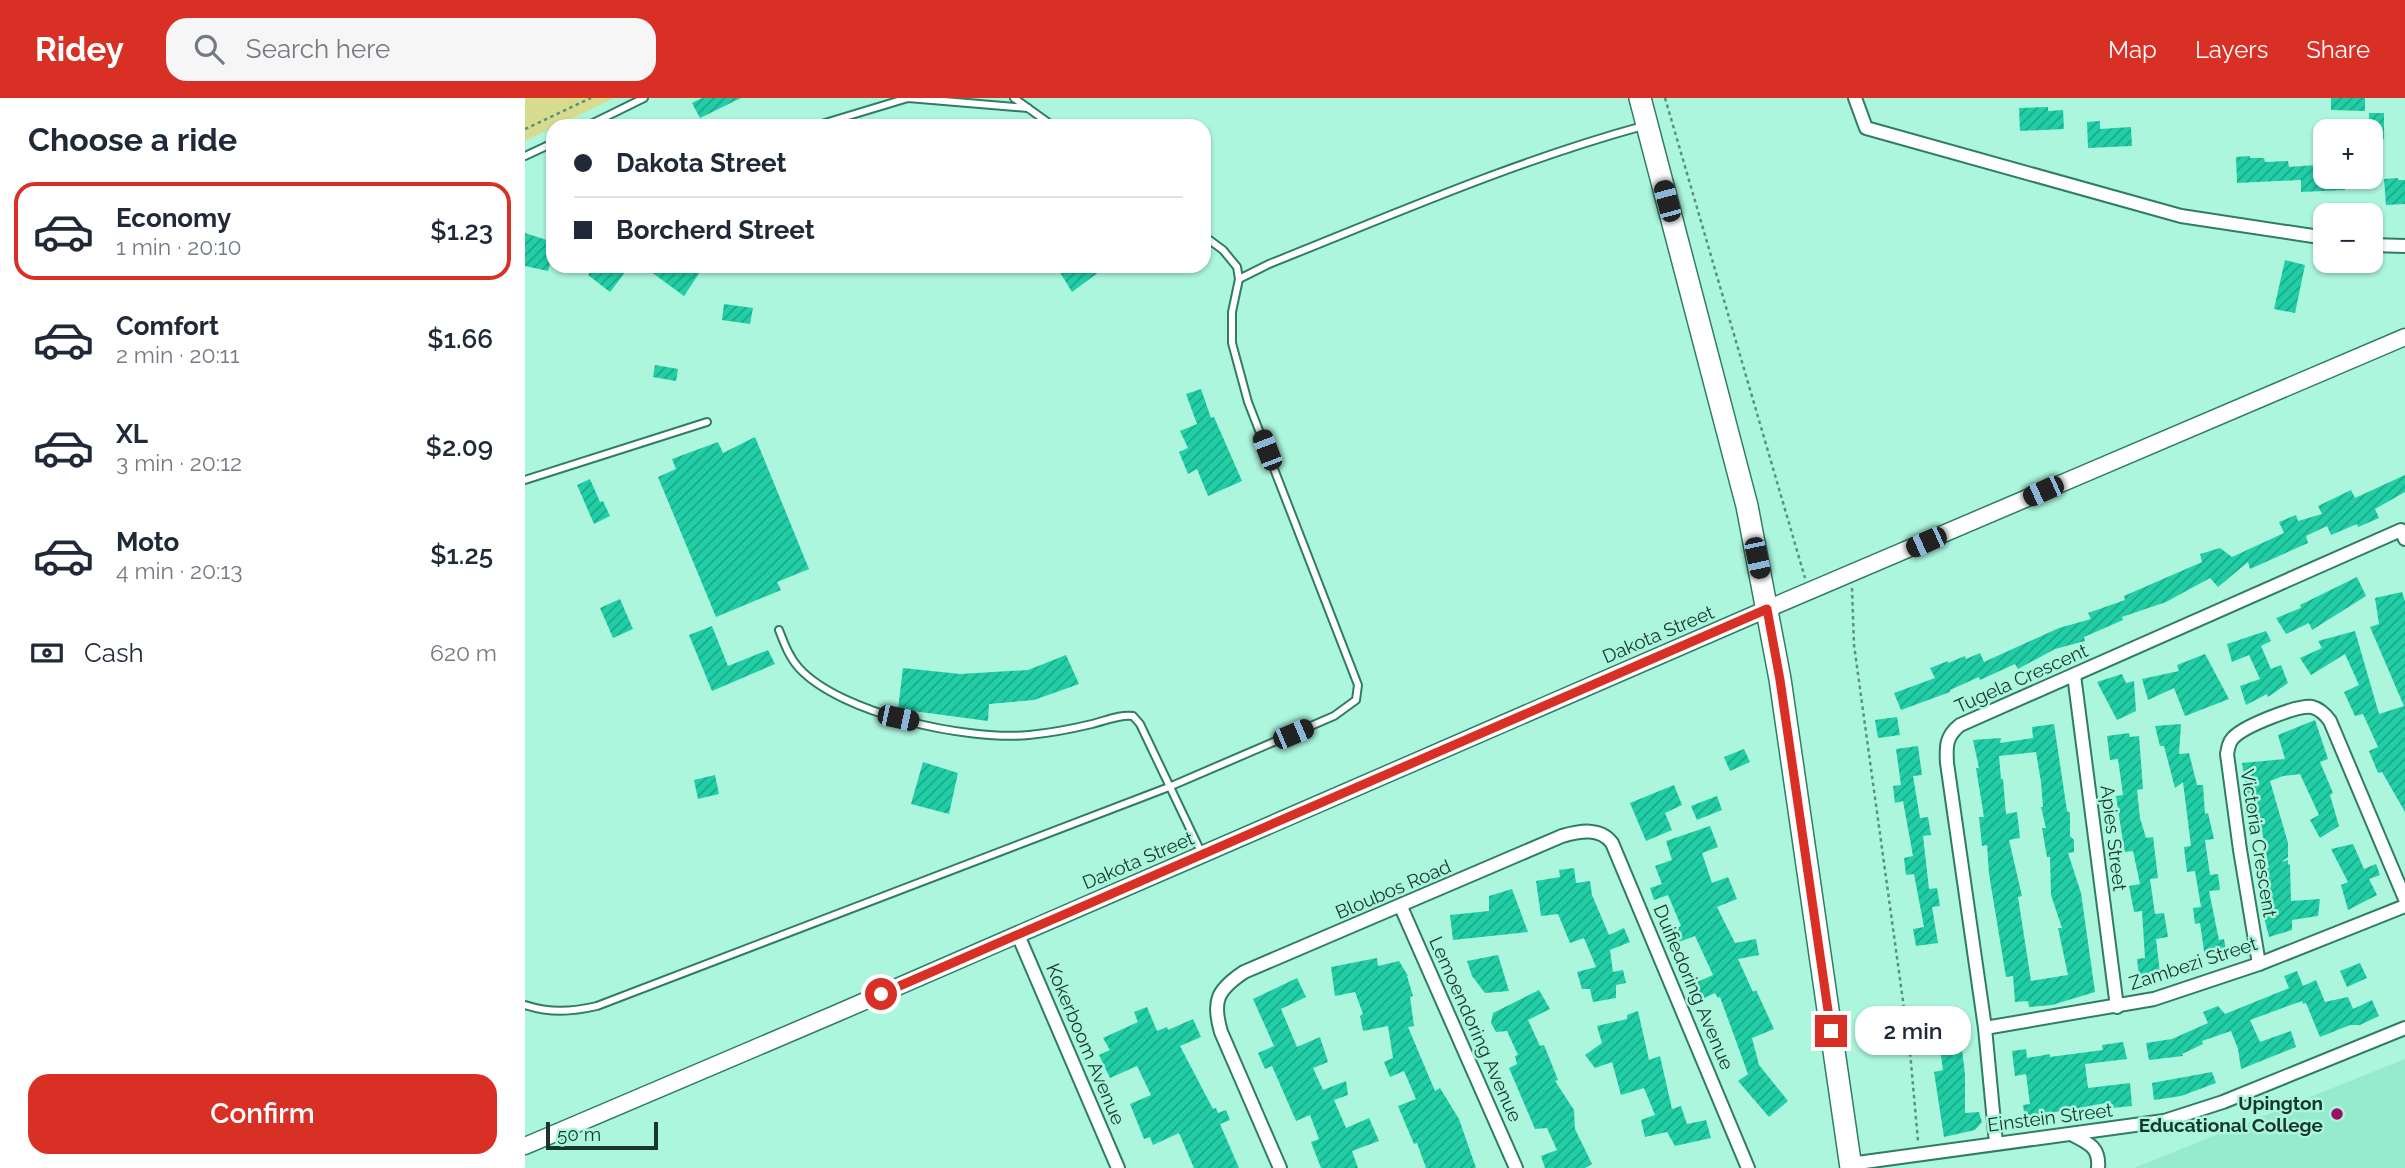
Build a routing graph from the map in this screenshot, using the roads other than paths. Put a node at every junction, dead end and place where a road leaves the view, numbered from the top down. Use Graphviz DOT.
graph roads {
  1 [pos="644,98"];
  2 [pos="1014,98"];
  3 [pos="1640,98"];
  4 [pos="1855,98"];
  5 [pos="1028,108"];
  6 [pos="601,119"];
  7 [pos="838,119"];
  8 [pos="1043,119"];
  9 [pos="1647,125"];
  10 [pos="546,146"];
  11 [pos="525,156"];
  12 [pos="2313,236"];
  13 [pos="1211,242"];
  14 [pos="2383,245"];
  15 [pos="2405,246"];
  16 [pos="1239,279"];
  17 [pos="2405,337"];
  18 [pos="707,422"];
  19 [pos="525,480"];
  20 [pos="2404,532"];
  21 [pos="1767,609"];
  22 [pos="779,630"];
  23 [pos="2074,675"];
  24 [pos="1169,787"];
  25 [pos="1594,832"];
  26 [pos="1202,855"];
  27 [pos="2405,900"];
  28 [pos="2405,906"];
  29 [pos="1401,907"];
  30 [pos="1018,935"];
  31 [pos="2259,964"];
  32 [pos="525,1005"];
  33 [pos="2117,1007"];
  34 [pos="1985,1028"];
  35 [pos="2405,1028"];
  36 [pos="2073,1135"];
  37 [pos="1996,1143"];
  38 [pos="525,1146"];
  39 [pos="1850,1166"];
  40 [pos="1118,1168"];
  41 [pos="1280,1168"];
  42 [pos="1516,1168"];
  43 [pos="1748,1168"];
  44 [pos="2098,1168"];
  1 -- 6 [label="lane"];
  2 -- 5 [label="lane"];
  3 -- 9 [label="highway"];
  4 -- 12 [label="street"];
  5 -- 7 [label="lane"];
  5 -- 8 [label="lane"];
  9 -- 16 [label="lane"];
  9 -- 21 [label="highway"];
  10 -- 11 [label="lane"];
  13 -- 16 [label="lane"];
  14 -- 15 [label="street"];
  16 -- 24 [label="lane"];
  17 -- 21 [label="street, Dakota Street"];
  18 -- 19 [label="lane"];
  20 -- 23 [label="street, Tugela Crescent"];
  21 -- 26 [label="street, Dakota Street"];
  21 -- 39 [label="highway"];
  22 -- 24 [label="lane"];
  23 -- 33 [label="street, Apies Street"];
  23 -- 34 [label="street, Tugela Crescent"];
  24 -- 26 [label="lane"];
  24 -- 32 [label="lane"];
  25 -- 29 [label="street, Bloubos Road"];
  25 -- 43 [label="street, Duifiedoring Avenue"];
  26 -- 30 [label="street, Dakota Street"];
  27 -- 31 [label="street, Victoria Crescent"];
  28 -- 31 [label="street, Zambezi Street"];
  29 -- 41 [label="street, Bloubos Road"];
  29 -- 42 [label="street, Lemoendoring Avenue"];
  30 -- 38 [label="street, Dakota Street"];
  30 -- 40 [label="street, Kokerboom Avenue"];
  31 -- 33 [label="street, Zambezi Street"];
  33 -- 34 [label="street, Zambezi Street"];
  34 -- 37 [label="street, Tugela Crescent"];
  35 -- 36 [label="street, Einstein Street"];
  36 -- 37 [label="street, Einstein Street"];
  36 -- 44 [label="street"];
  37 -- 39 [label="street, Einstein Street"];
}
